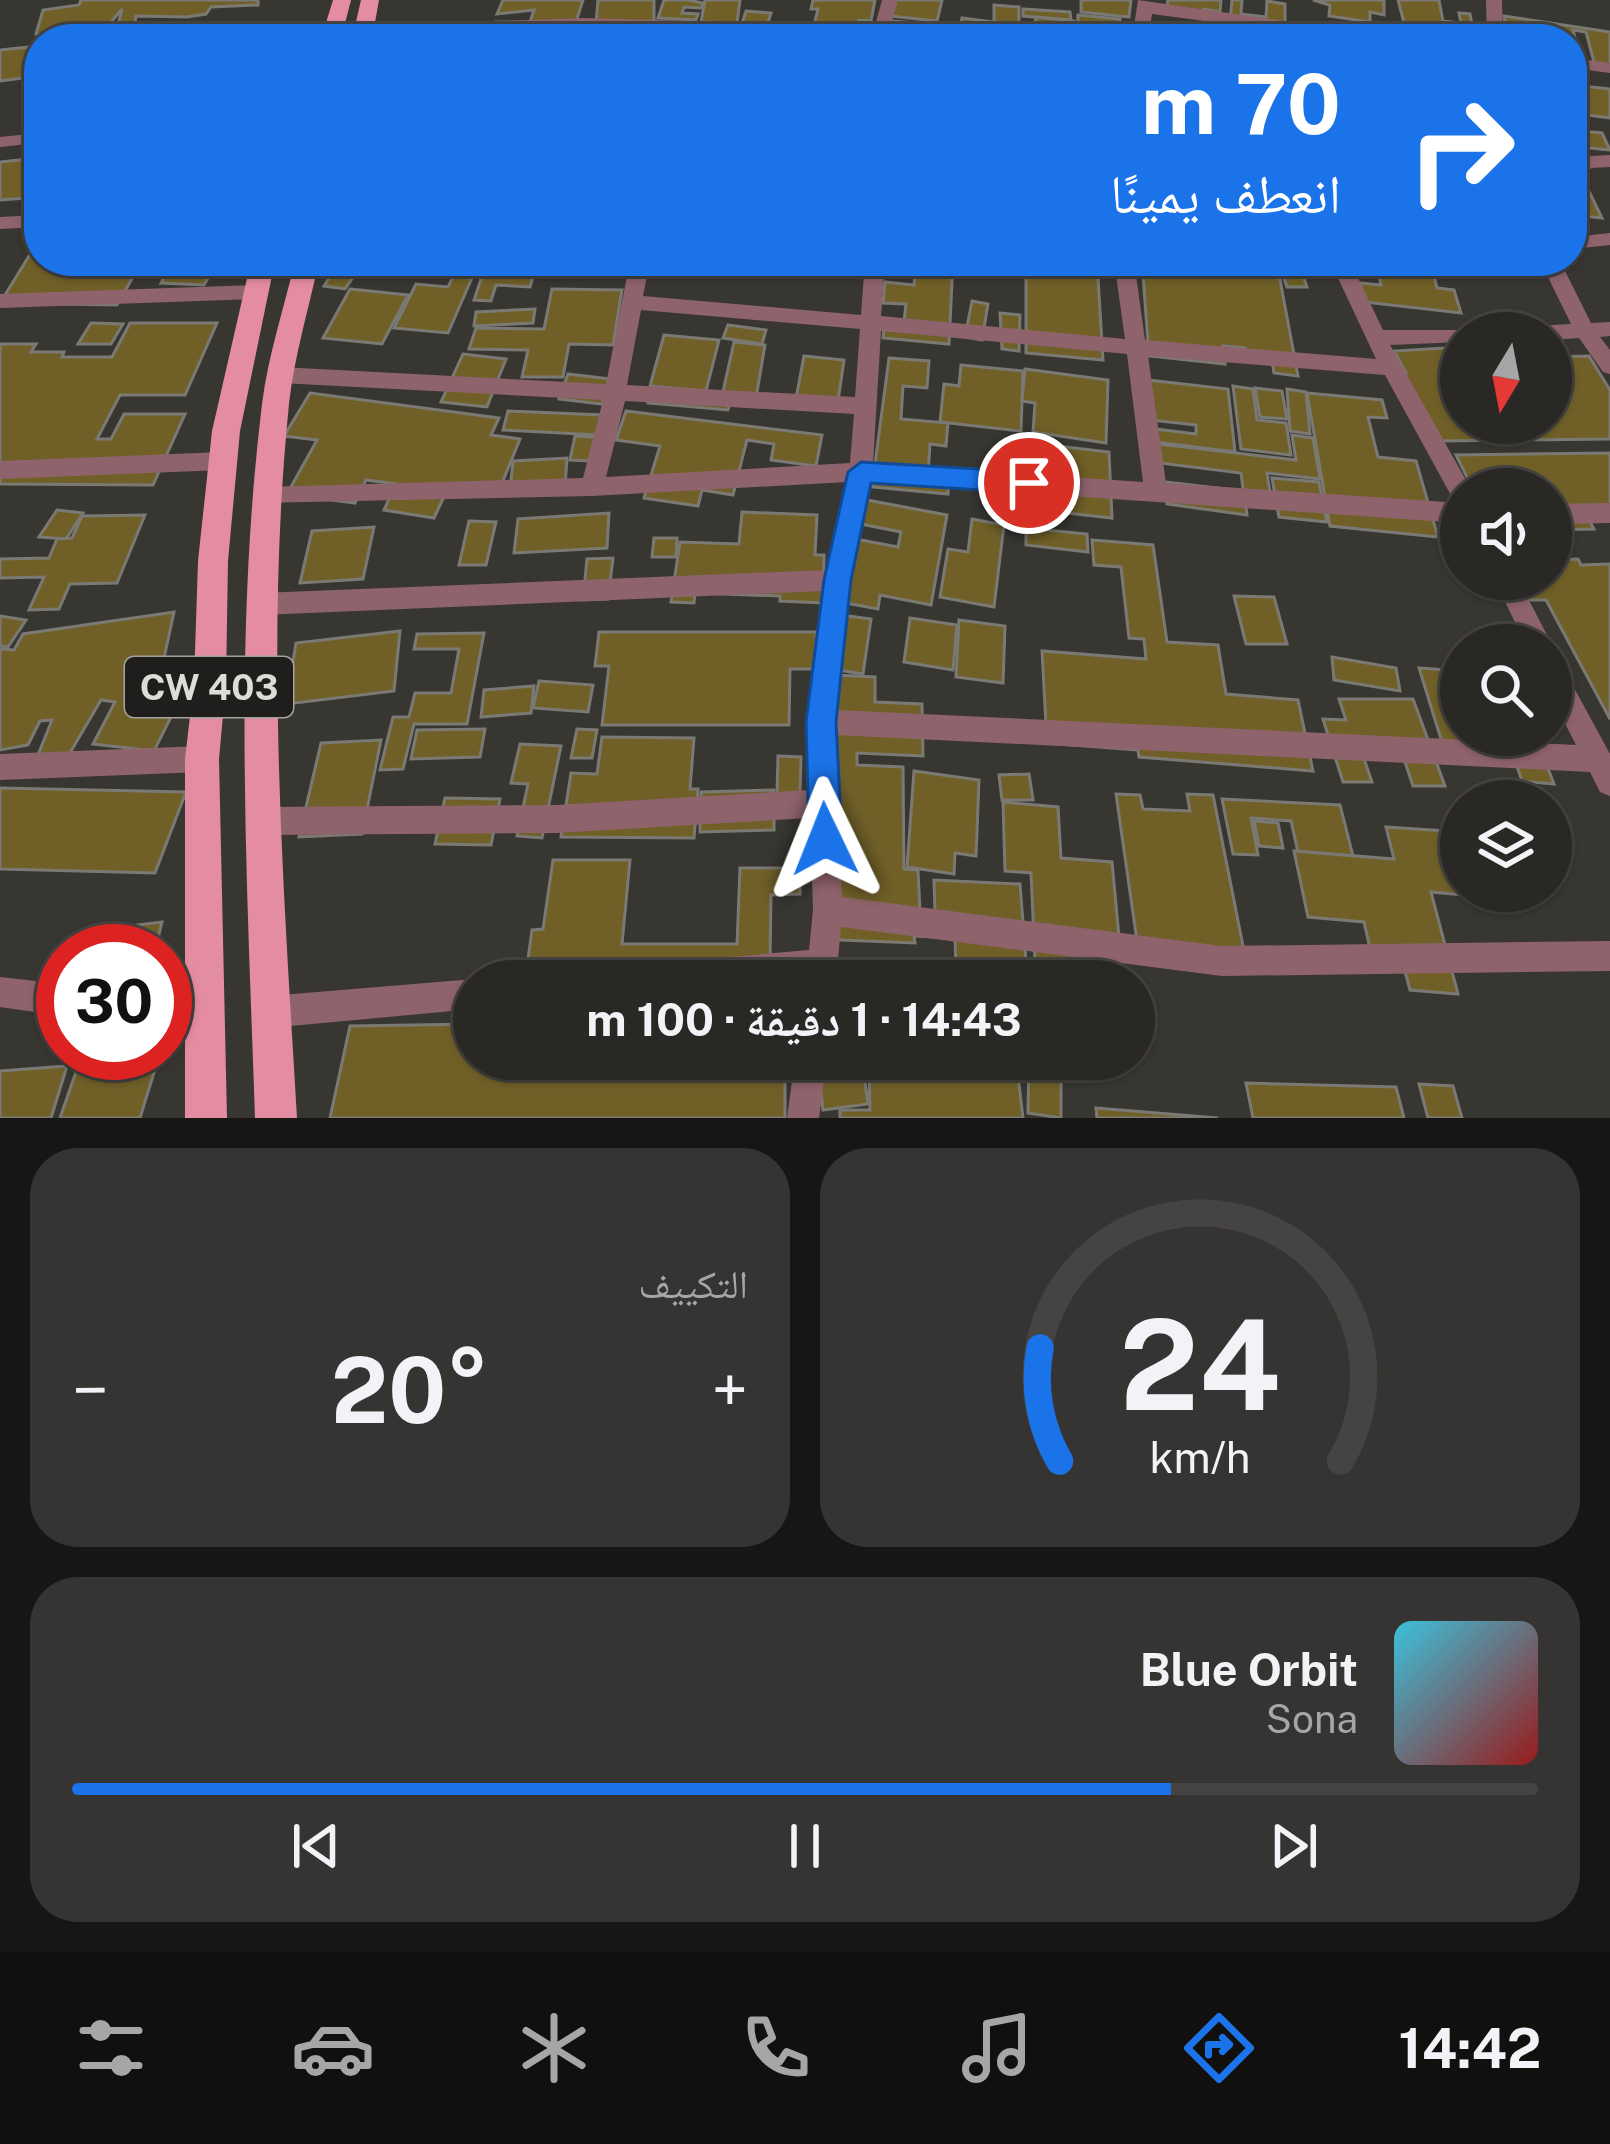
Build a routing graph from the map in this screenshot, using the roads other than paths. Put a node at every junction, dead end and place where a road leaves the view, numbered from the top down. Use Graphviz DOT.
graph roads {
  1 [pos="1145,4"];
  2 [pos="1273,24"];
  3 [pos="303,276"];
  4 [pos="637,276"];
  5 [pos="873,276"];
  6 [pos="1126,276"];
  7 [pos="1347,276"];
  8 [pos="1557,276"];
  9 [pos="259,277"];
  10 [pos="0,301"];
  11 [pos="632,302"];
  12 [pos="871,320"];
  13 [pos="1610,328"];
  14 [pos="1572,332"];
  15 [pos="1585,332"];
  16 [pos="1440,336"];
  17 [pos="1376,338"];
  18 [pos="1137,350"];
  19 [pos="1610,366"];
  20 [pos="1391,368"];
  21 [pos="280,375"];
  22 [pos="616,391"];
  23 [pos="865,406"];
  24 [pos="224,461"];
  25 [pos="1447,468"];
  26 [pos="0,470"];
  27 [pos="861,472"];
  28 [pos="592,487"];
  29 [pos="1156,491"];
  30 [pos="266,496"];
  31 [pos="1440,511"];
  32 [pos="1610,513"];
  33 [pos="1572,514"];
  34 [pos="838,580"];
  35 [pos="261,604"];
  36 [pos="1572,710"];
  37 [pos="821,722"];
  38 [pos="202,760"];
  39 [pos="0,766"];
  40 [pos="1603,770"];
  41 [pos="824,803"];
  42 [pos="262,821"];
  43 [pos="828,910"];
  44 [pos="1610,956"];
  45 [pos="823,960"];
  46 [pos="0,992"];
  47 [pos="453,996"];
  48 [pos="36,997"];
  49 [pos="192,999"];
  50 [pos="208,999"];
  51 [pos="269,1012"];
  52 [pos="808,1080"];
  53 [pos="206,1118"];
  54 [pos="276,1118"];
  55 [pos="803,1118"];
  1 -- 2 [label="street"];
  3 -- 21 [label="main road, CW 403"];
  4 -- 11 [label="street"];
  5 -- 12 [label="street"];
  6 -- 18 [label="street"];
  7 -- 17 [label="street"];
  8 -- 15 [label="street"];
  9 -- 10 [label="street"];
  9 -- 24 [label="main road, CW 403"];
  11 -- 12 [label="street"];
  11 -- 22 [label="street"];
  12 -- 18 [label="street"];
  12 -- 23 [label="street"];
  13 -- 15 [label="street"];
  14 -- 15 [label="street"];
  15 -- 19 [label="street"];
  16 -- 17 [label="street"];
  17 -- 20 [label="street"];
  18 -- 20 [label="street"];
  18 -- 29 [label="street"];
  20 -- 25 [label="street"];
  21 -- 22 [label="street"];
  21 -- 30 [label="main road, CW 403"];
  22 -- 23 [label="street"];
  22 -- 28 [label="street"];
  23 -- 27 [label="street"];
  24 -- 26 [label="street"];
  24 -- 38 [label="main road, CW 403"];
  27 -- 28 [label="street"];
  27 -- 29 [label="street"];
  27 -- 34 [label="street"];
  28 -- 30 [label="street"];
  29 -- 31 [label="street"];
  30 -- 35 [label="main road, CW 403"];
  32 -- 33 [label="street"];
  34 -- 35 [label="street"];
  34 -- 37 [label="street"];
  35 -- 42 [label="main road, CW 403"];
  36 -- 40 [label="street"];
  37 -- 40 [label="street"];
  37 -- 41 [label="street"];
  38 -- 39 [label="street"];
  38 -- 50 [label="main road, CW 403"];
  41 -- 42 [label="street"];
  41 -- 43 [label="street"];
  42 -- 51 [label="main road, CW 403"];
  43 -- 44 [label="street"];
  43 -- 45 [label="street"];
  46 -- 48 [label="street"];
  47 -- 51 [label="street"];
  49 -- 50 [label="street"];
  50 -- 53 [label="main road, CW 403"];
  51 -- 54 [label="main road, CW 403"];
  52 -- 55 [label="street"];
}
